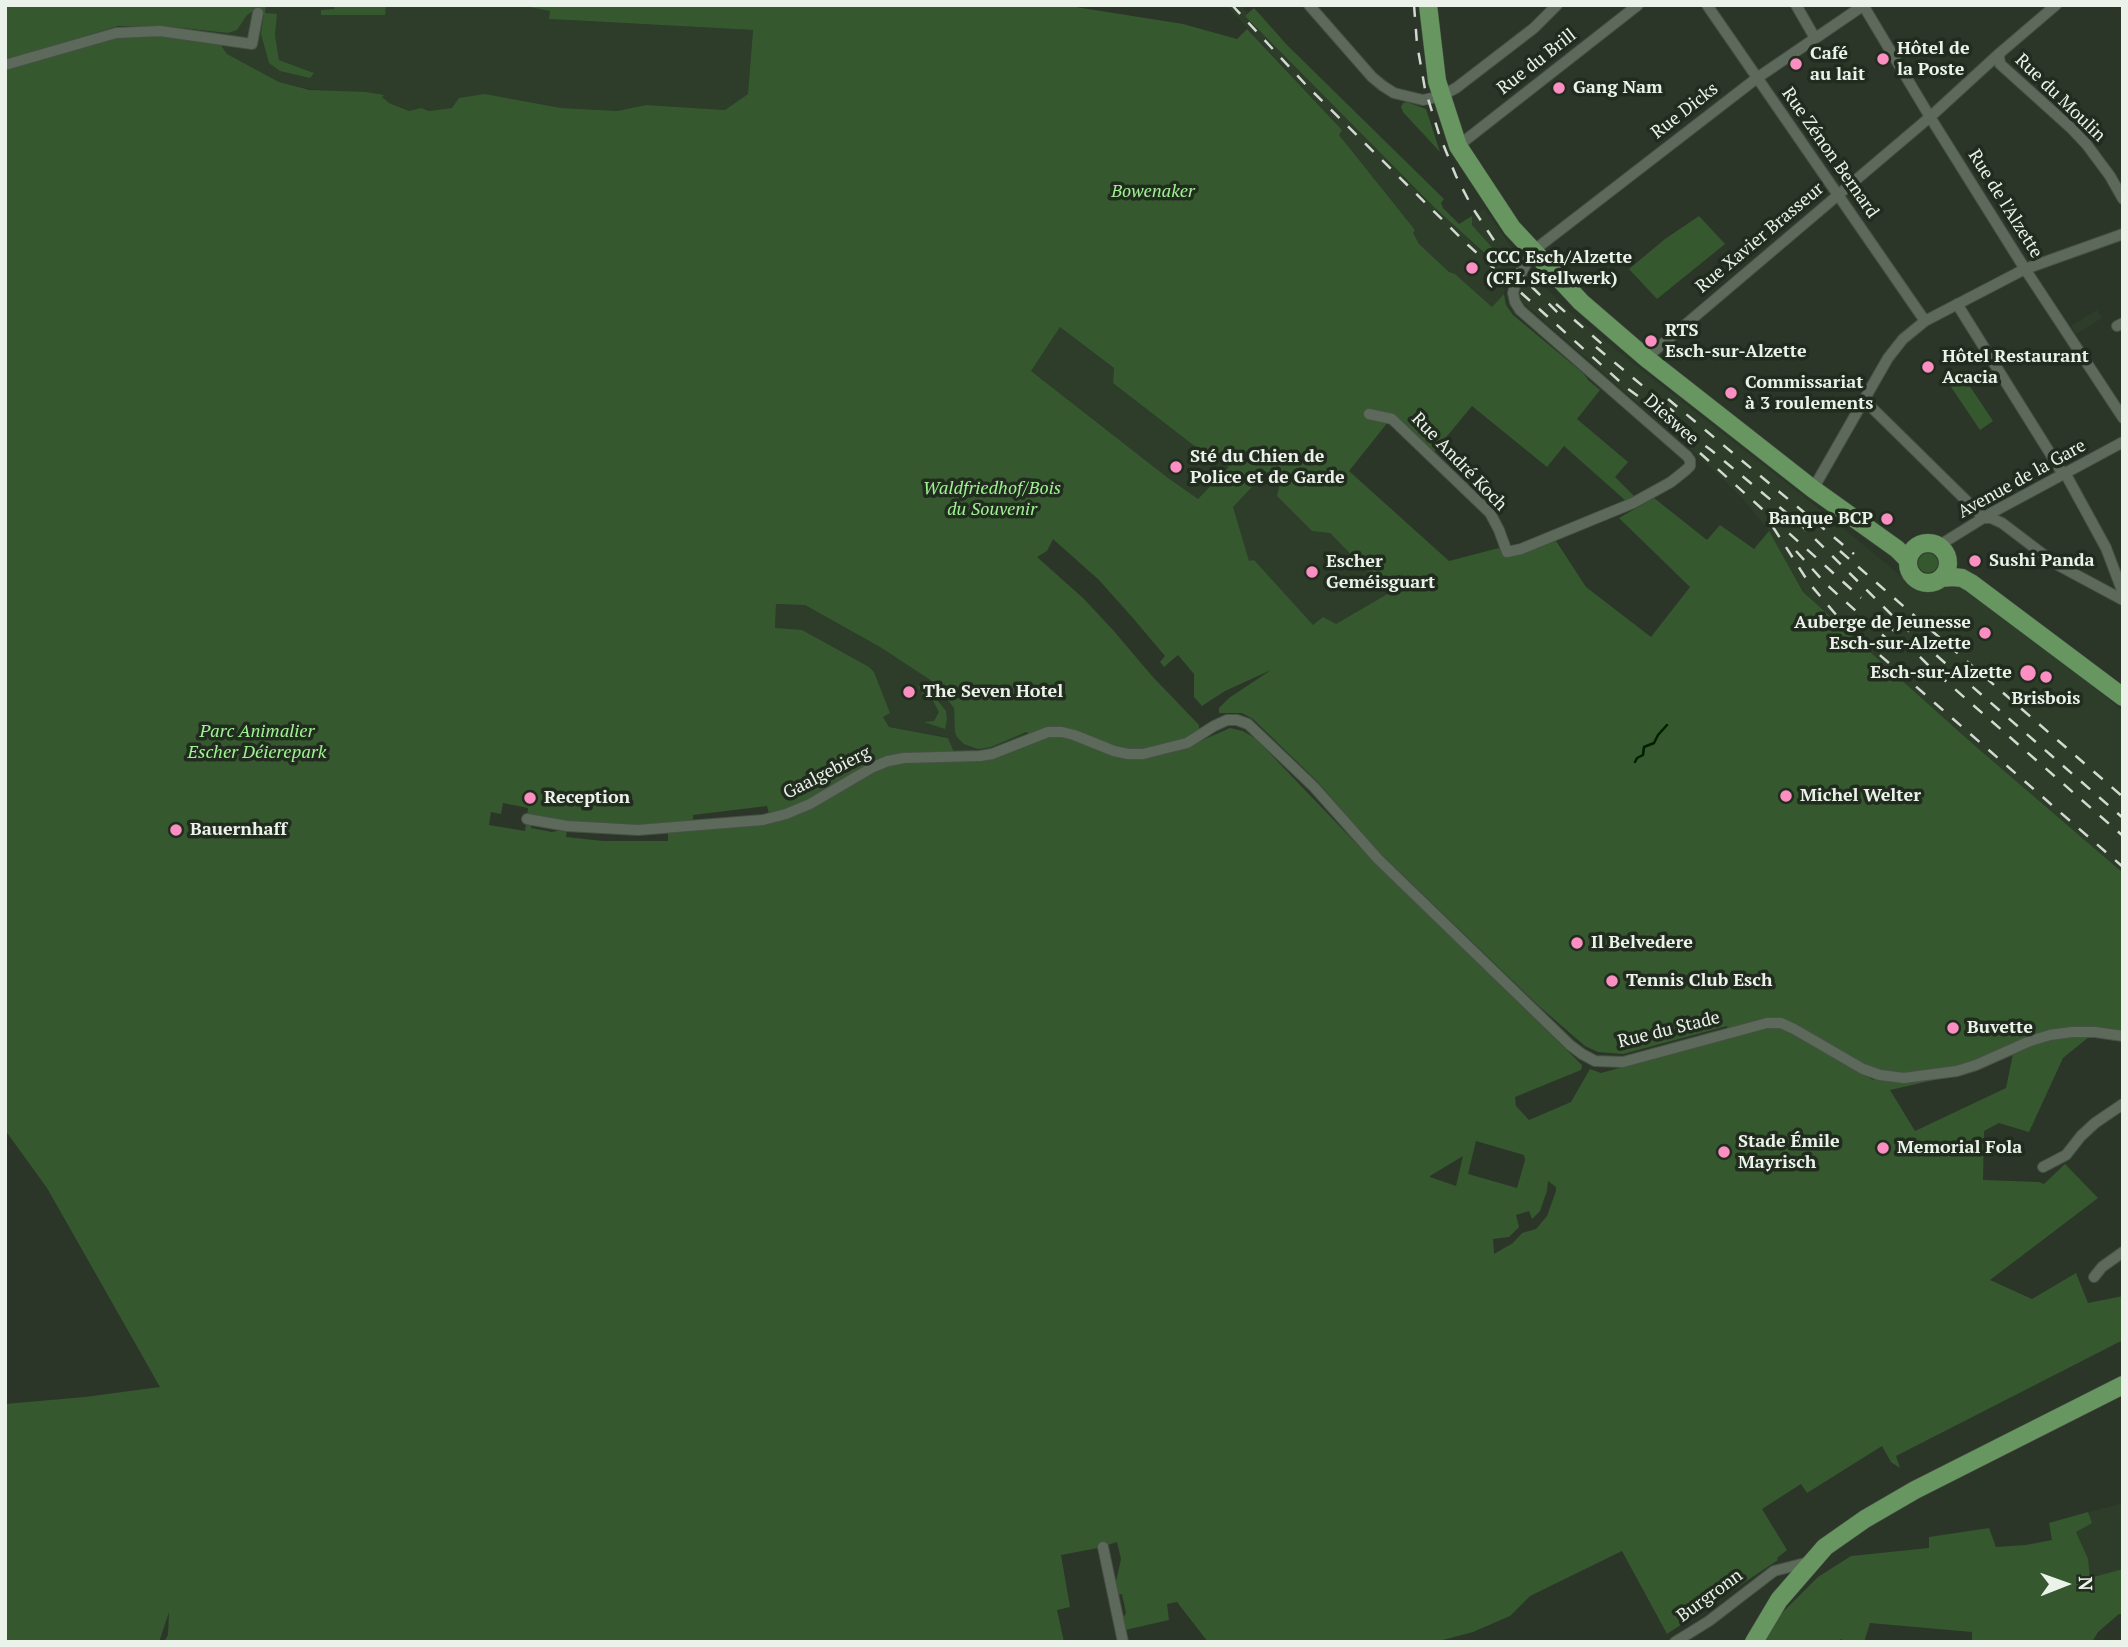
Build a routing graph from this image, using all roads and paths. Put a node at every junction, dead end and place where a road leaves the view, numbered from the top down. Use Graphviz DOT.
graph roads {
  1 [pos="1309,5"];
  2 [pos="1428,5"];
  3 [pos="1557,5"];
  4 [pos="1638,5"];
  5 [pos="1707,5"];
  6 [pos="1796,5"];
  7 [pos="1864,5"];
  8 [pos="2056,5"];
  9 [pos="258,13"];
  10 [pos="1815,38"];
  11 [pos="1999,56"];
  12 [pos="5,65"];
  13 [pos="1757,78"];
  14 [pos="1441,96"];
  15 [pos="1930,117"];
  16 [pos="1458,146"];
  17 [pos="1838,195"];
  18 [pos="2123,199"];
  19 [pos="2123,234"];
  20 [pos="1533,251"];
  21 [pos="2025,269"];
  22 [pos="1957,303"];
  23 [pos="1925,321"];
  24 [pos="1646,358"];
  25 [pos="1864,400"];
  26 [pos="1369,414"];
  27 [pos="2123,418"];
  28 [pos="2123,442"];
  29 [pos="2064,474"];
  30 [pos="1814,489"];
  31 [pos="1984,517"];
  32 [pos="1507,552"];
  33 [pos="1913,553"];
  34 [pos="1942,562"];
  35 [pos="2123,593"];
  36 [pos="2123,600"];
  37 [pos="2123,688"];
  38 [pos="2123,697"];
  39 [pos="1214,726"];
  40 [pos="527,819"];
  41 [pos="2123,1036"];
  42 [pos="2123,1104"];
  43 [pos="2043,1167"];
  44 [pos="2123,1252"];
  45 [pos="2094,1277"];
  46 [pos="2123,1385"];
  47 [pos="1103,1547"];
  48 [pos="1766,1577"];
  49 [pos="1789,1578"];
  50 [pos="1123,1642"];
  51 [pos="1675,1642"];
  52 [pos="1754,1642"];
  1 -- 14 [label="street"];
  2 -- 14 [label="main road"];
  3 -- 14 [label="street"];
  4 -- 16 [label="street, Rue du Brill"];
  5 -- 13 [label="street, Rue Zénon Bernard"];
  6 -- 10 [label="street"];
  7 -- 10 [label="street, Rue Dicks"];
  7 -- 15 [label="street, Rue de l'Alzette"];
  8 -- 11 [label="street, Rue Xavier Brasseur"];
  9 -- 12 [label="street"];
  10 -- 13 [label="street, Rue Dicks"];
  11 -- 15 [label="street, Rue Xavier Brasseur"];
  11 -- 18 [label="street, Rue du Moulin"];
  13 -- 17 [label="street, Rue Zénon Bernard"];
  13 -- 20 [label="street, Rue Dicks"];
  14 -- 16 [label="main road"];
  15 -- 17 [label="street, Rue Xavier Brasseur"];
  15 -- 21 [label="street, Rue de l'Alzette"];
  16 -- 20 [label="main road"];
  17 -- 23 [label="street, Rue Zénon Bernard"];
  17 -- 24 [label="street, Rue Xavier Brasseur"];
  19 -- 21 [label="street"];
  20 -- 24 [label="main road"];
  20 -- 32 [label="street, Dieswee"];
  21 -- 22 [label="street"];
  21 -- 27 [label="street, Rue de l'Alzette"];
  22 -- 23 [label="street"];
  22 -- 29 [label="street"];
  23 -- 25 [label="street"];
  24 -- 30 [label="main road"];
  25 -- 30 [label="street"];
  25 -- 31 [label="street"];
  26 -- 32 [label="street, Rue André Koch"];
  28 -- 29 [label="street, Avenue de la Gare"];
  29 -- 31 [label="street, Avenue de la Gare"];
  29 -- 35 [label="street"];
  30 -- 33 [label="main road"];
  31 -- 34 [label="street, Avenue de la Gare"];
  31 -- 36 [label="street"];
  33 -- 34 [label="main road"];
  33 -- 34 [label="main road"];
  34 -- 37 [label="main road"];
  34 -- 38 [label="main road"];
  39 -- 40 [label="street, Gaalgebierg"];
  39 -- 41 [label="street, Rue du Stade"];
  42 -- 43 [label="street"];
  44 -- 45 [label="street"];
  46 -- 49 [label="main road"];
  47 -- 50 [label="street"];
  48 -- 49 [label="street, Burgronn"];
  48 -- 49 [label="street, Burgronn"];
  48 -- 51 [label="street, Burgronn"];
  49 -- 52 [label="main road"];
}
